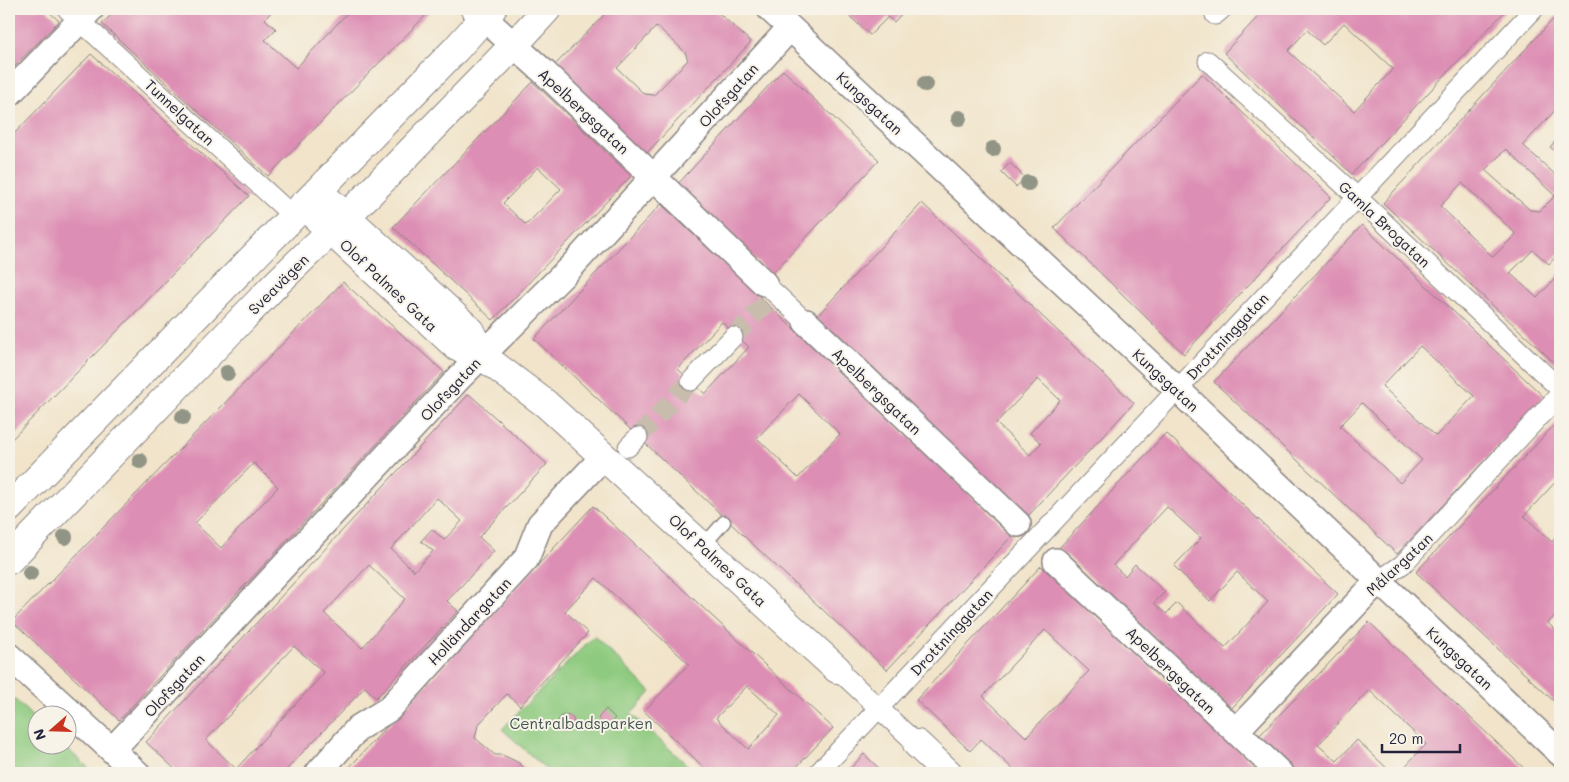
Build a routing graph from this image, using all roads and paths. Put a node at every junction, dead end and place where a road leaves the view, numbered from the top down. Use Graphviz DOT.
graph roads {
  1 [pos="547,9"];
  2 [pos="770,9"];
  3 [pos="1534,9"];
  4 [pos="483,12"];
  5 [pos="79,13"];
  6 [pos="790,28"];
  7 [pos="514,45"];
  8 [pos="1208,60"];
  9 [pos="9,94"];
  10 [pos="654,177"];
  11 [pos="1357,196"];
  12 [pos="305,204"];
  13 [pos="339,224"];
  14 [pos="764,283"];
  15 [pos="806,322"];
  16 [pos="733,337"];
  17 [pos="481,355"];
  18 [pos="691,382"];
  19 [pos="1177,389"];
  20 [pos="1560,389"];
  21 [pos="1560,394"];
  22 [pos="624,447"];
  23 [pos="9,508"];
  24 [pos="724,522"];
  25 [pos="1027,532"];
  26 [pos="703,546"];
  27 [pos="9,560"];
  28 [pos="1056,560"];
  29 [pos="1378,581"];
  30 [pos="9,656"];
  31 [pos="837,669"];
  32 [pos="879,708"];
  33 [pos="1236,731"];
  34 [pos="917,744"];
  35 [pos="112,750"];
  36 [pos="1560,753"];
  37 [pos="137,773"];
  38 [pos="318,773"];
  39 [pos="818,773"];
  40 [pos="948,773"];
  41 [pos="1280,773"];
  1 -- 7 [label="main road, Sveavägen"];
  2 -- 6 [label="street, Kungsgatan"];
  3 -- 11 [label="street, Drottninggatan"];
  4 -- 7 [label="street, Apelbergsgatan"];
  4 -- 12 [label="main road"];
  5 -- 9 [label="street"];
  5 -- 12 [label="street, Tunnelgatan"];
  6 -- 10 [label="street, Olofsgatan"];
  6 -- 19 [label="street, Kungsgatan"];
  7 -- 10 [label="street, Apelbergsgatan"];
  7 -- 13 [label="main road, Sveavägen"];
  8 -- 11 [label="street, Gamla Brogatan"];
  10 -- 14 [label="street, Apelbergsgatan"];
  10 -- 17 [label="street, Olofsgatan"];
  11 -- 19 [label="street, Drottninggatan"];
  11 -- 20 [label="street, Gamla Brogatan"];
  12 -- 13 [label="main road, Olof Palmes Gata"];
  12 -- 23 [label="main road"];
  13 -- 17 [label="main road, Olof Palmes Gata"];
  13 -- 27 [label="main road, Sveavägen"];
  14 -- 15 [label="street, Apelbergsgatan"];
  15 -- 25 [label="street, Apelbergsgatan"];
  16 -- 18 [label="street"];
  17 -- 22 [label="main road, Olof Palmes Gata"];
  17 -- 35 [label="street, Olofsgatan"];
  19 -- 25 [label="street, Drottninggatan"];
  19 -- 29 [label="street, Kungsgatan"];
  21 -- 29 [label="street, Målargatan"];
  22 -- 26 [label="main road, Olof Palmes Gata"];
  22 -- 38 [label="street, Holländargatan"];
  24 -- 26 [label="lane"];
  25 -- 28 [label="street, Apelbergsgatan"];
  25 -- 32 [label="street, Drottninggatan"];
  26 -- 31 [label="main road, Olof Palmes Gata"];
  28 -- 33 [label="street, Apelbergsgatan"];
  29 -- 33 [label="street, Målargatan"];
  29 -- 36 [label="street, Kungsgatan"];
  30 -- 35 [label="street"];
  31 -- 32 [label="street, Olof Palmes Gata"];
  32 -- 34 [label="street, Olof Palmes Gata"];
  32 -- 39 [label="street, Drottninggatan"];
  33 -- 41 [label="street, Apelbergsgatan"];
  34 -- 40 [label="main road, Olof Palmes Gata"];
  35 -- 37 [label="street"];
}
